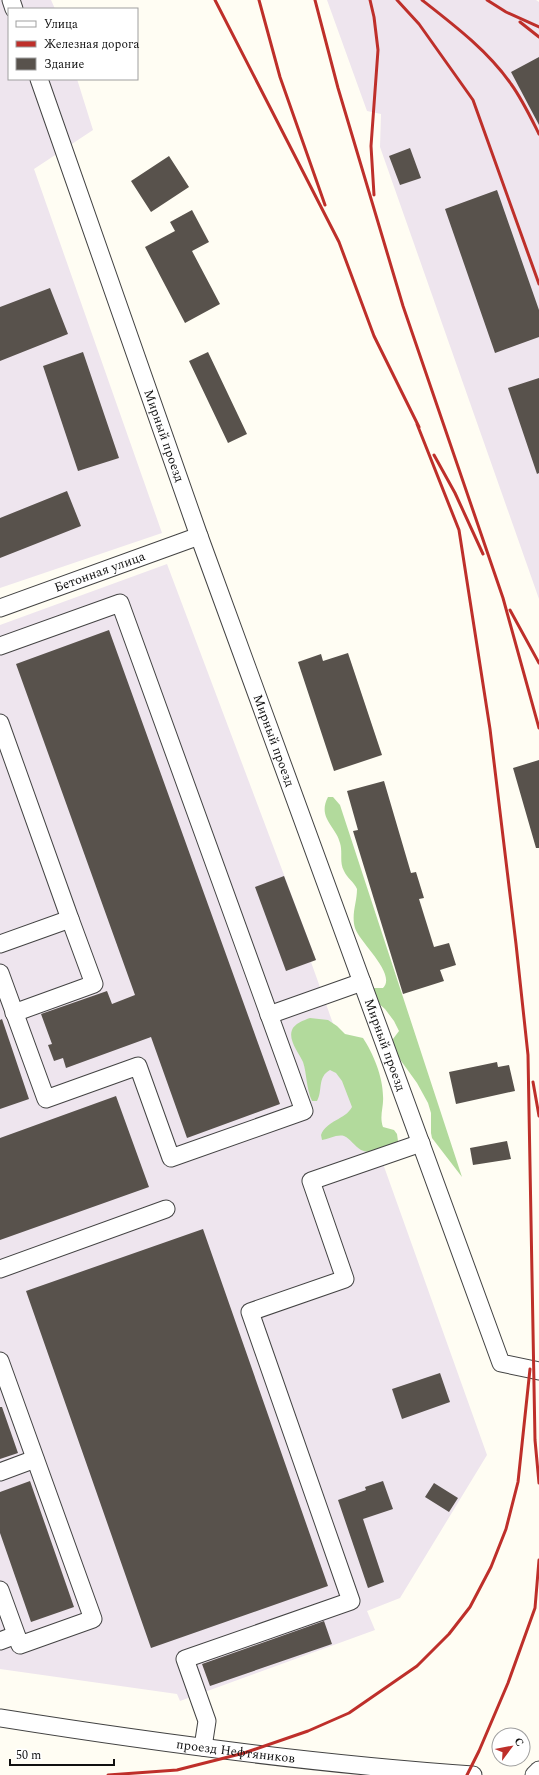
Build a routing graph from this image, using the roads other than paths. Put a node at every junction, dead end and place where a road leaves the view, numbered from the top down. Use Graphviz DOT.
graph roads {
  1 [pos="39,80"];
  2 [pos="199,536"];
  3 [pos="0,608"];
  4 [pos="0,646"];
  5 [pos="0,723"];
  6 [pos="70,918"];
  7 [pos="0,944"];
  8 [pos="0,973"];
  9 [pos="362,982"];
  10 [pos="14,1013"];
  11 [pos="269,1015"];
  12 [pos="421,1143"];
  13 [pos="166,1210"];
  14 [pos="0,1269"];
  15 [pos="0,1361"];
  16 [pos="539,1371"];
  17 [pos="36,1459"];
  18 [pos="0,1472"];
  19 [pos="0,1590"];
  20 [pos="16,1635"];
  21 [pos="0,1641"];
  22 [pos="0,1718"];
  23 [pos="203,1747"];
  24 [pos="304,1768"];
  25 [pos="326,1769"];
  26 [pos="539,1770"];
  27 [pos="473,1775"];
  28 [pos="534,1775"];
  1 -- 2 [label="street, Мирный проезд"];
  2 -- 3 [label="street, Бетонная улица"];
  2 -- 9 [label="street, Мирный проезд"];
  4 -- 11 [label="street"];
  5 -- 6 [label="street"];
  6 -- 7 [label="street"];
  6 -- 10 [label="street"];
  8 -- 10 [label="street"];
  9 -- 11 [label="street"];
  9 -- 12 [label="street, Мирный проезд"];
  10 -- 11 [label="street"];
  12 -- 16 [label="street, Мирный проезд"];
  12 -- 23 [label="street"];
  13 -- 14 [label="street"];
  15 -- 17 [label="street"];
  17 -- 18 [label="street"];
  17 -- 20 [label="street"];
  19 -- 20 [label="street"];
  20 -- 21 [label="street"];
  22 -- 23 [label="street, проезд Нефтяников"];
  23 -- 24 [label="street, проезд Нефтяников"];
  24 -- 25 [label="street, проезд Нефтяников"];
  25 -- 27 [label="street, проезд Нефтяников"];
  26 -- 28 [label="street"];
}
